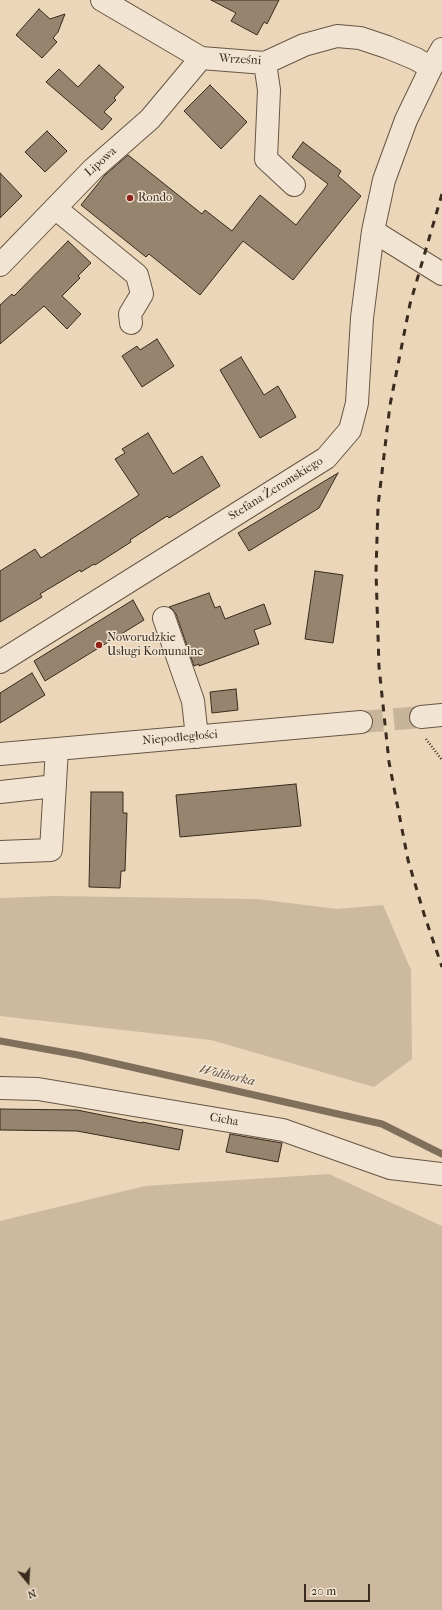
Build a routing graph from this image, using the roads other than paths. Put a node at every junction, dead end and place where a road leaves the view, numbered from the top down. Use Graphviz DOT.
graph roads {
  1 [pos="102,0"];
  2 [pos="442,49"];
  3 [pos="201,58"];
  4 [pos="265,63"];
  5 [pos="431,68"];
  6 [pos="294,185"];
  7 [pos="55,208"];
  8 [pos="373,231"];
  9 [pos="0,265"];
  10 [pos="442,274"];
  11 [pos="131,323"];
  12 [pos="164,618"];
  13 [pos="0,662"];
  14 [pos="361,722"];
  15 [pos="197,736"];
  16 [pos="57,749"];
  17 [pos="0,754"];
  18 [pos="55,786"];
  19 [pos="0,792"];
  20 [pos="0,852"];
  21 [pos="0,1088"];
  22 [pos="442,1174"];
  1 -- 3 [label="street, Wrześni"];
  2 -- 5 [label="street, Stefana Żeromskiego"];
  3 -- 4 [label="street, Wrześni"];
  3 -- 7 [label="street, Lipowa"];
  4 -- 5 [label="street, Wrześni"];
  4 -- 6 [label="street"];
  5 -- 8 [label="street, Stefana Żeromskiego"];
  7 -- 9 [label="street, Lipowa"];
  7 -- 11 [label="street"];
  8 -- 10 [label="street"];
  8 -- 13 [label="street, Stefana Żeromskiego"];
  12 -- 15 [label="street"];
  14 -- 15 [label="street, Niepodległości"];
  15 -- 16 [label="street, Niepodległości"];
  16 -- 17 [label="street, Niepodległości"];
  16 -- 18 [label="street"];
  18 -- 19 [label="street"];
  18 -- 20 [label="street"];
  21 -- 22 [label="street, Cicha"];
}
